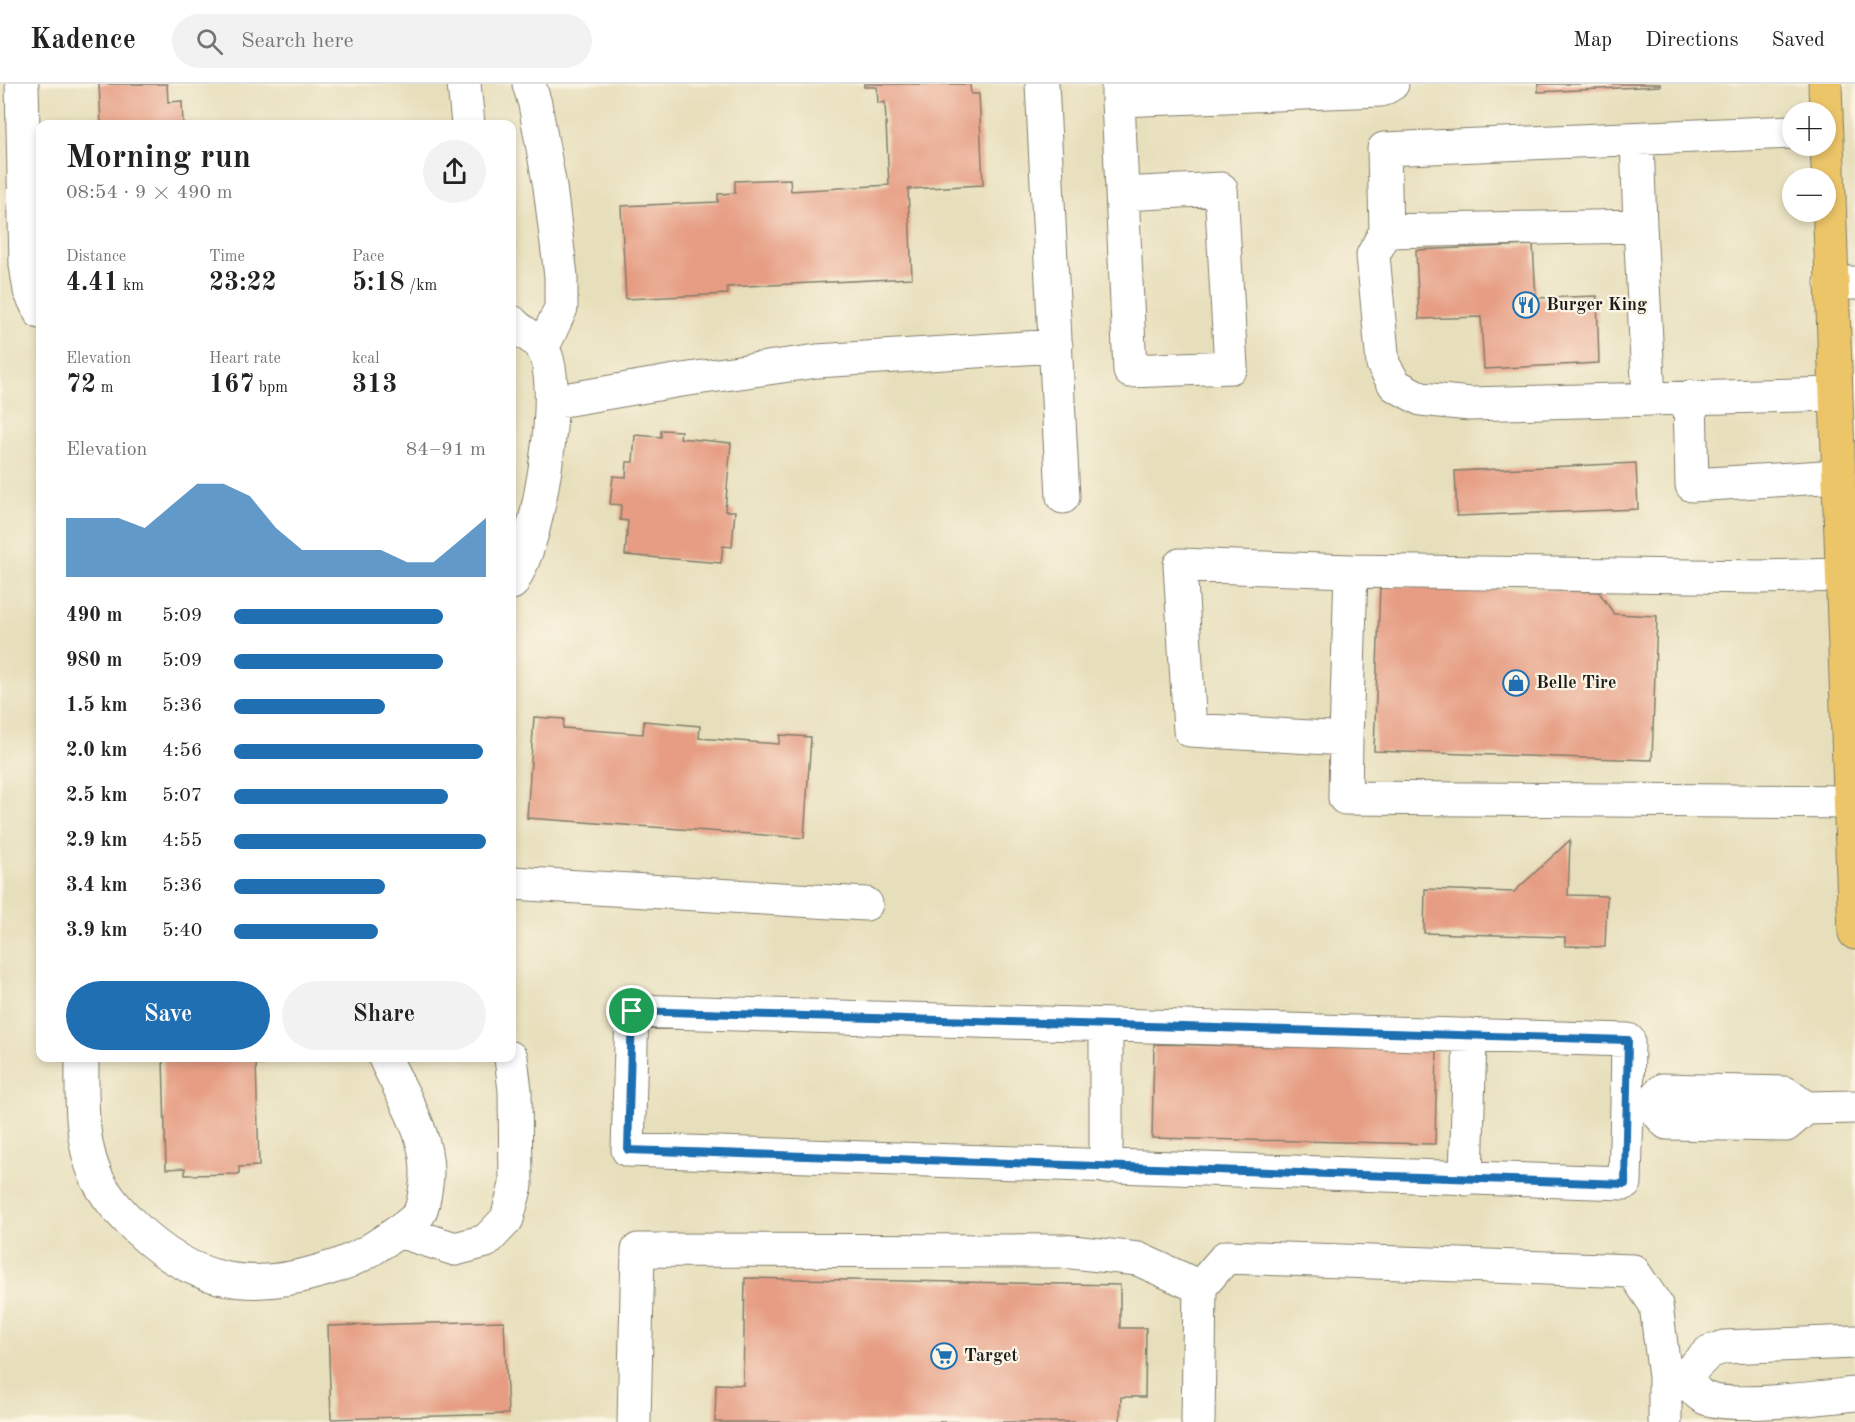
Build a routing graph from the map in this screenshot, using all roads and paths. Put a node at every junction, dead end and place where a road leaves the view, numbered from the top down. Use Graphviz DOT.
graph roads {
  1 [pos="22,84"];
  2 [pos="464,84"];
  3 [pos="529,84"];
  4 [pos="1042,84"];
  5 [pos="1392,84"];
  6 [pos="1825,84"];
  7 [pos="1118,92"];
  8 [pos="1825,102"];
  9 [pos="468,120"];
  10 [pos="1782,132"];
  11 [pos="1637,139"];
  12 [pos="1829,156"];
  13 [pos="1122,194"];
  14 [pos="1640,226"];
  15 [pos="1386,231"];
  16 [pos="1843,283"];
  17 [pos="36,304"];
  18 [pos="516,329"];
  19 [pos="1056,346"];
  20 [pos="527,348"];
  21 [pos="1835,394"];
  22 [pos="1690,397"];
  23 [pos="1649,398"];
  24 [pos="552,402"];
  25 [pos="1839,476"];
  26 [pos="1063,497"];
  27 [pos="1351,571"];
  28 [pos="516,574"];
  29 [pos="1847,595"];
  30 [pos="1346,739"];
  31 [pos="1850,802"];
  32 [pos="516,883"];
  33 [pos="866,904"];
  34 [pos="1855,933"];
  35 [pos="1106,1025"];
  36 [pos="1470,1035"];
  37 [pos="82,1062"];
  38 [pos="387,1062"];
  39 [pos="512,1062"];
  40 [pos="1638,1105"];
  41 [pos="1855,1107"];
  42 [pos="1106,1167"];
  43 [pos="1466,1179"];
  44 [pos="399,1231"];
  45 [pos="1200,1287"];
  46 [pos="1855,1342"];
  47 [pos="1674,1377"];
  48 [pos="1855,1394"];
  49 [pos="634,1422"];
  50 [pos="1198,1422"];
  51 [pos="1665,1422"];
  1 -- 17 [label="lane"];
  2 -- 9 [label="lane"];
  3 -- 20 [label="lane"];
  4 -- 19 [label="lane"];
  5 -- 7 [label="lane"];
  6 -- 8 [label="main road"];
  7 -- 13 [label="lane"];
  10 -- 11 [label="lane"];
  11 -- 14 [label="lane"];
  11 -- 15 [label="lane"];
  12 -- 16 [label="main road"];
  13 -- 13 [label="lane"];
  14 -- 15 [label="lane"];
  14 -- 23 [label="lane"];
  15 -- 23 [label="lane"];
  16 -- 21 [label="main road"];
  18 -- 20 [label="lane"];
  19 -- 24 [label="lane"];
  19 -- 26 [label="lane"];
  20 -- 24 [label="lane"];
  21 -- 22 [label="lane"];
  21 -- 25 [label="main road"];
  22 -- 23 [label="lane"];
  22 -- 25 [label="lane"];
  24 -- 28 [label="lane"];
  25 -- 29 [label="main road"];
  27 -- 29 [label="lane"];
  27 -- 30 [label="lane"];
  27 -- 30 [label="lane"];
  29 -- 31 [label="main road"];
  30 -- 31 [label="lane"];
  31 -- 34 [label="main road"];
  32 -- 33 [label="lane"];
  35 -- 36 [label="lane"];
  35 -- 42 [label="lane"];
  35 -- 42 [label="lane"];
  36 -- 40 [label="lane"];
  36 -- 43 [label="lane"];
  37 -- 44 [label="lane"];
  38 -- 44 [label="lane"];
  39 -- 44 [label="lane"];
  40 -- 41 [label="lane"];
  40 -- 43 [label="lane"];
  42 -- 43 [label="lane"];
  45 -- 47 [label="lane"];
  45 -- 49 [label="lane"];
  45 -- 50 [label="lane"];
  46 -- 47 [label="lane"];
  47 -- 48 [label="lane"];
  47 -- 51 [label="lane"];
}
